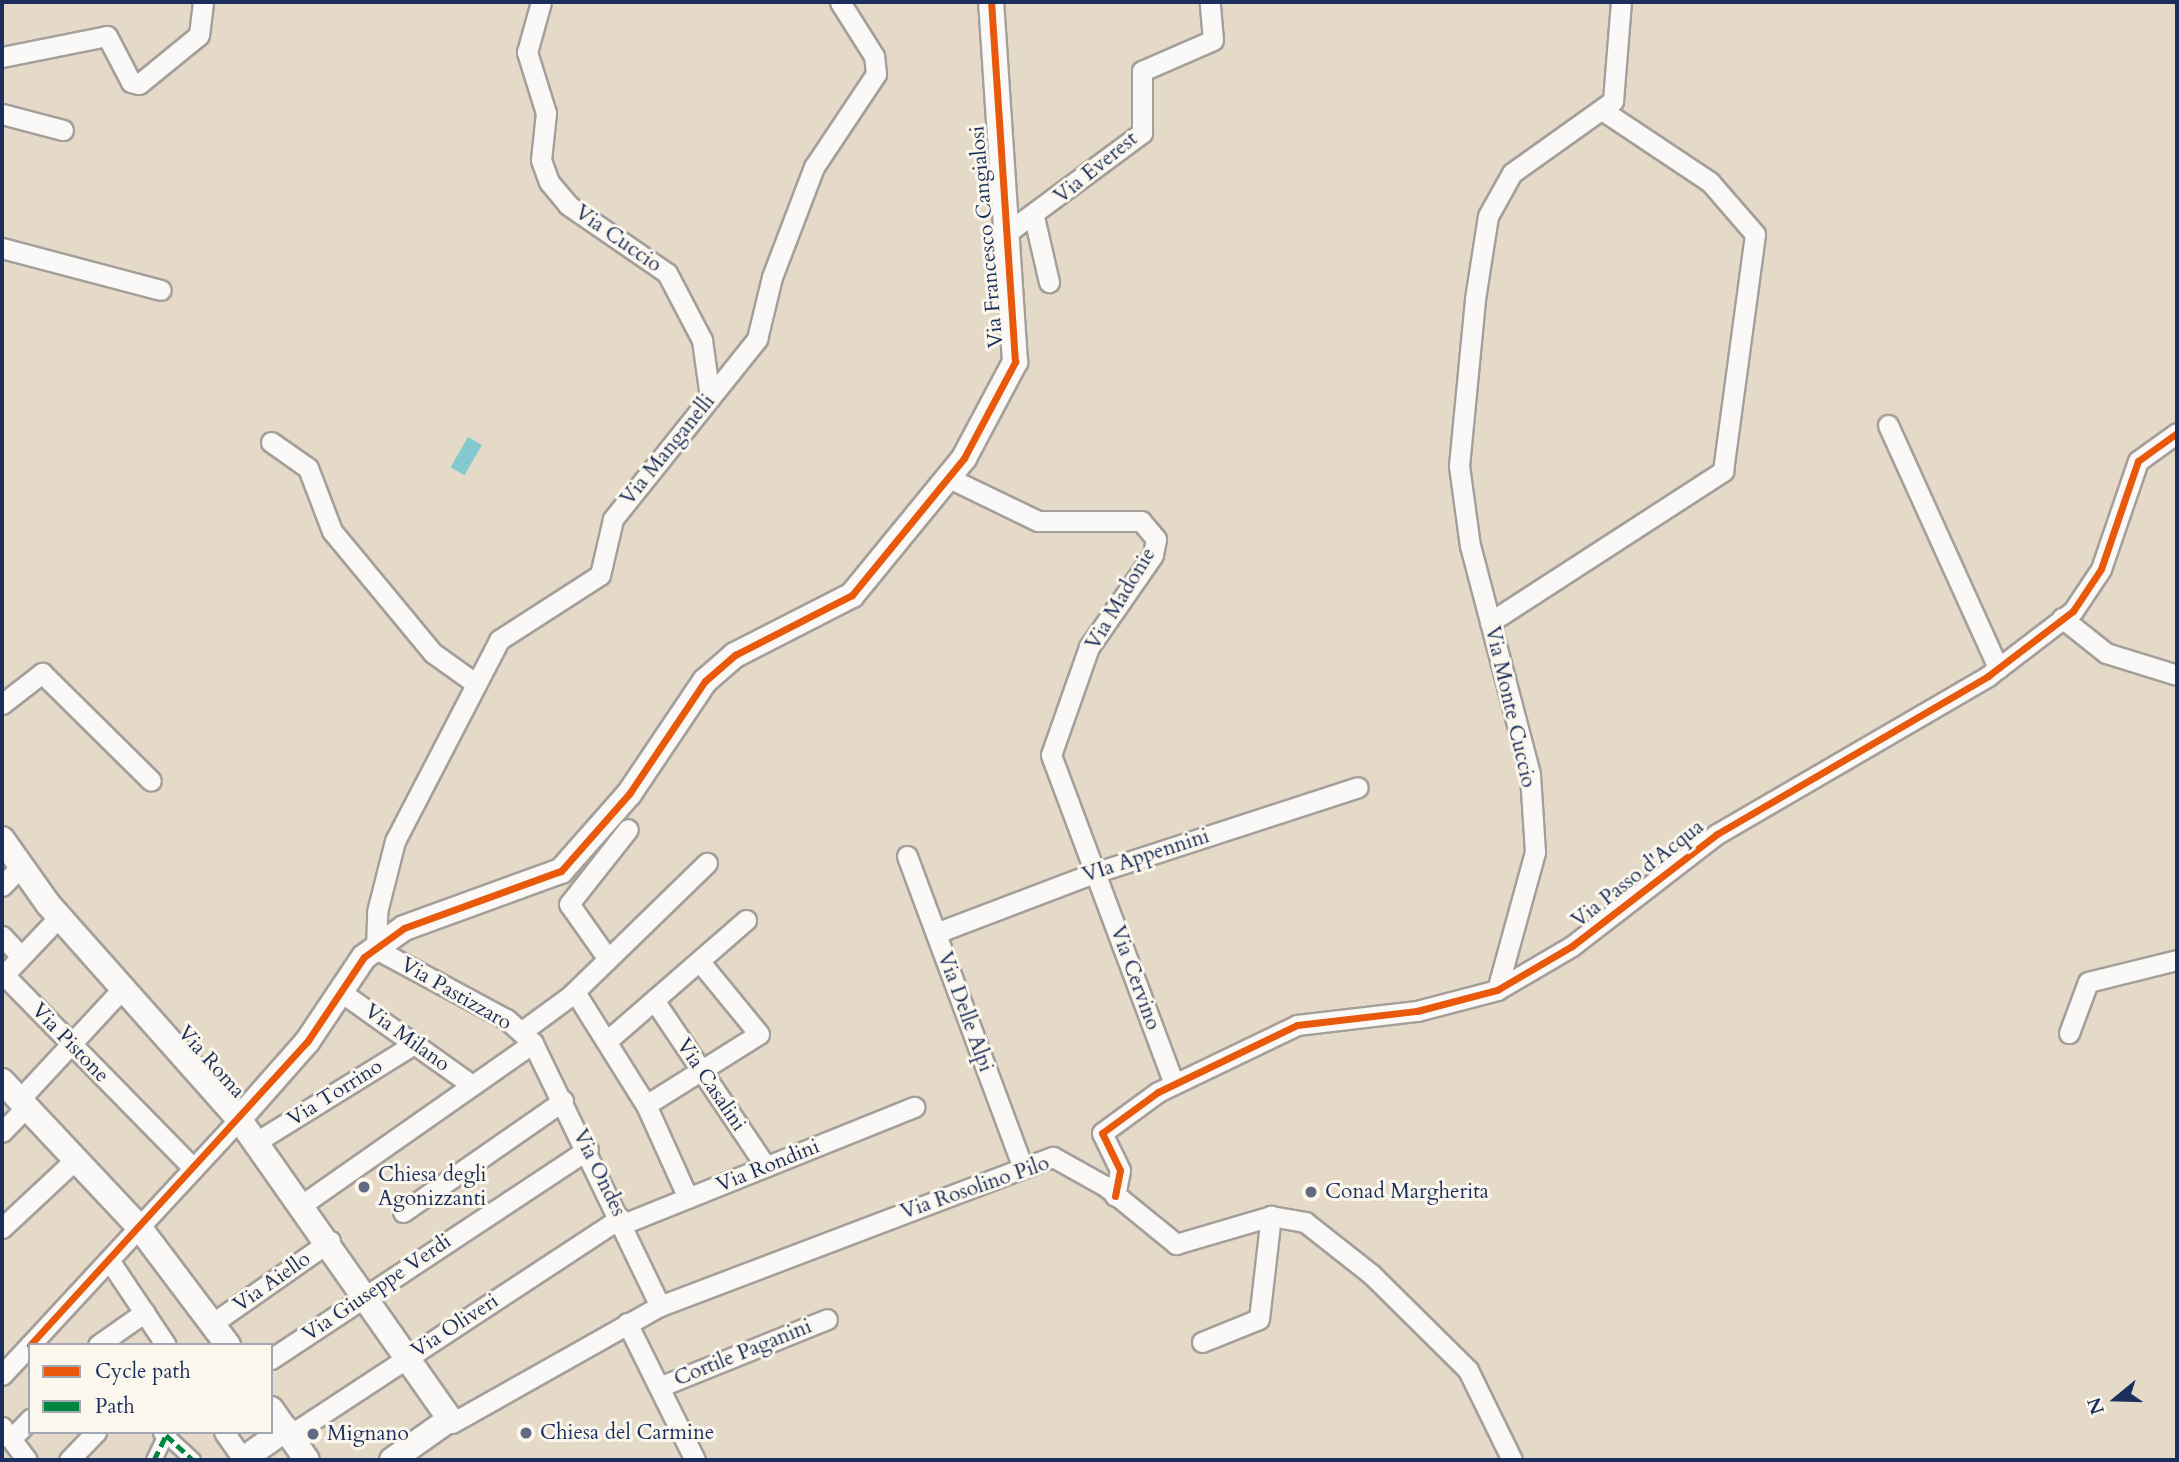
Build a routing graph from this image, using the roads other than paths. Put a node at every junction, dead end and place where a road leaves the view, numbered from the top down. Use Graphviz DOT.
graph roads {
  1 [pos="203,2"];
  2 [pos="541,2"];
  3 [pos="840,2"];
  4 [pos="991,2"];
  5 [pos="1210,2"];
  6 [pos="1621,2"];
  7 [pos="2,57"];
  8 [pos="1602,110"];
  9 [pos="2,114"];
  10 [pos="64,130"];
  11 [pos="1034,217"];
  12 [pos="1008,232"];
  13 [pos="2,248"];
  14 [pos="1049,282"];
  15 [pos="162,290"];
  16 [pos="710,397"];
  17 [pos="1888,425"];
  18 [pos="2177,433"];
  19 [pos="271,442"];
  20 [pos="950,478"];
  21 [pos="2062,618"];
  22 [pos="1490,622"];
  23 [pos="1997,668"];
  24 [pos="2177,675"];
  25 [pos="475,682"];
  26 [pos="2,704"];
  27 [pos="151,781"];
  28 [pos="1359,786"];
  29 [pos="628,828"];
  30 [pos="2,839"];
  31 [pos="907,856"];
  32 [pos="707,863"];
  33 [pos="21,866"];
  34 [pos="1097,872"];
  35 [pos="2,886"];
  36 [pos="59,917"];
  37 [pos="746,920"];
  38 [pos="936,933"];
  39 [pos="2,936"];
  40 [pos="376,949"];
  41 [pos="20,955"];
  42 [pos="608,959"];
  43 [pos="2177,960"];
  44 [pos="701,962"];
  45 [pos="122,989"];
  46 [pos="1497,990"];
  47 [pos="341,992"];
  48 [pos="575,992"];
  49 [pos="656,1003"];
  50 [pos="2069,1033"];
  51 [pos="527,1037"];
  52 [pos="608,1040"];
  53 [pos="71,1044"];
  54 [pos="414,1044"];
  55 [pos="703,1072"];
  56 [pos="2,1081"];
  57 [pos="1174,1084"];
  58 [pos="472,1085"];
  59 [pos="563,1101"];
  60 [pos="23,1103"];
  61 [pos="646,1105"];
  62 [pos="914,1107"];
  63 [pos="239,1119"];
  64 [pos="2,1132"];
  65 [pos="256,1142"];
  66 [pos="588,1149"];
  67 [pos="75,1160"];
  68 [pos="766,1167"];
  69 [pos="193,1168"];
  70 [pos="1023,1168"];
  71 [pos="1115,1196"];
  72 [pos="688,1198"];
  73 [pos="303,1204"];
  74 [pos="403,1212"];
  75 [pos="1271,1216"];
  76 [pos="622,1221"];
  77 [pos="139,1227"];
  78 [pos="2,1228"];
  79 [pos="330,1241"];
  80 [pos="109,1259"];
  81 [pos="366,1294"];
  82 [pos="660,1306"];
  83 [pos="145,1312"];
  84 [pos="827,1319"];
  85 [pos="213,1323"];
  86 [pos="627,1323"];
  87 [pos="1202,1342"];
  88 [pos="32,1343"];
  89 [pos="101,1343"];
  90 [pos="165,1343"];
  91 [pos="227,1343"];
  92 [pos="28,1347"];
  93 [pos="408,1356"];
  94 [pos="273,1358"];
  95 [pos="2,1375"];
  96 [pos="659,1387"];
  97 [pos="28,1420"];
  98 [pos="280,1422"];
  99 [pos="452,1423"];
  100 [pos="6,1433"];
  101 [pos="94,1434"];
  102 [pos="164,1434"];
  103 [pos="260,1434"];
  104 [pos="236,1449"];
  105 [pos="27,1460"];
  106 [pos="69,1460"];
  107 [pos="154,1460"];
  108 [pos="192,1460"];
  109 [pos="307,1460"];
  110 [pos="392,1460"];
  111 [pos="695,1460"];
  112 [pos="1512,1460"];
  1 -- 7 [label="street"];
  2 -- 16 [label="street, Via Cuccio"];
  3 -- 16 [label="street, Via Manganelli"];
  4 -- 12 [label="street, Via Francesco Cangialosi"];
  5 -- 11 [label="street, Via Everest"];
  6 -- 8 [label="street"];
  8 -- 22 [label="street, Via Monte Cuccio"];
  8 -- 22 [label="street"];
  9 -- 10 [label="street"];
  11 -- 12 [label="street, Via Everest"];
  11 -- 14 [label="street"];
  12 -- 20 [label="street, Via Francesco Cangialosi"];
  13 -- 15 [label="street"];
  16 -- 25 [label="street, Via Manganelli"];
  17 -- 23 [label="street"];
  18 -- 21 [label="street, Via Passo d'Acqua"];
  19 -- 25 [label="street"];
  20 -- 34 [label="street, Via Madonie"];
  20 -- 40 [label="street, Via Francesco Cangialosi"];
  21 -- 23 [label="street, Via Passo d'Acqua"];
  21 -- 24 [label="street"];
  22 -- 46 [label="street, Via Monte Cuccio"];
  23 -- 46 [label="street, Via Passo d'Acqua"];
  25 -- 40 [label="street, Via Manganelli"];
  26 -- 27 [label="street"];
  28 -- 34 [label="street, VIa Appennini"];
  29 -- 42 [label="street"];
  30 -- 33 [label="street, Via Roma"];
  31 -- 38 [label="street, Via Delle Alpi"];
  32 -- 42 [label="street"];
  33 -- 35 [label="street"];
  33 -- 36 [label="street, Via Roma"];
  34 -- 38 [label="street, VIa Appennini"];
  34 -- 57 [label="street, Via Cervino"];
  36 -- 41 [label="street, Via Pistone"];
  36 -- 45 [label="street, Via Roma"];
  37 -- 44 [label="street"];
  38 -- 70 [label="street, Via Delle Alpi"];
  39 -- 41 [label="street"];
  40 -- 47 [label="street"];
  40 -- 51 [label="street, Via Pastizzaro"];
  41 -- 53 [label="street, Via Pistone"];
  42 -- 48 [label="street"];
  43 -- 50 [label="street"];
  44 -- 49 [label="street"];
  44 -- 55 [label="street"];
  45 -- 53 [label="street"];
  45 -- 63 [label="street, Via Roma"];
  46 -- 57 [label="street, Via Passo d'Acqua"];
  47 -- 54 [label="street, Via Milano"];
  47 -- 63 [label="street"];
  48 -- 51 [label="street"];
  48 -- 52 [label="street"];
  49 -- 52 [label="street"];
  49 -- 55 [label="street, Via Casalini"];
  51 -- 58 [label="street"];
  51 -- 59 [label="street, Via Ondes"];
  52 -- 61 [label="street"];
  53 -- 60 [label="street"];
  53 -- 69 [label="street, Via Pistone"];
  54 -- 58 [label="street, Via Milano"];
  54 -- 65 [label="street, Via Torrino"];
  55 -- 61 [label="street"];
  55 -- 68 [label="street, Via Casalini"];
  56 -- 60 [label="street"];
  57 -- 71 [label="street, Via Passo d'Acqua"];
  58 -- 73 [label="street"];
  59 -- 66 [label="street, Via Ondes"];
  59 -- 74 [label="street"];
  60 -- 64 [label="street"];
  60 -- 67 [label="street"];
  61 -- 72 [label="street"];
  62 -- 68 [label="street, Via Rondini"];
  63 -- 65 [label="street, Via Roma"];
  63 -- 69 [label="street"];
  65 -- 73 [label="street, Via Roma"];
  66 -- 76 [label="street, Via Ondes"];
  66 -- 81 [label="street, Via Giuseppe Verdi"];
  67 -- 77 [label="street"];
  67 -- 78 [label="street"];
  68 -- 72 [label="street, Via Rondini"];
  69 -- 77 [label="street"];
  70 -- 71 [label="street, Via Rosolino Pilo"];
  70 -- 82 [label="street, Via Rosolino Pilo"];
  71 -- 75 [label="street, Via Rosolino Pilo"];
  72 -- 76 [label="street, Via Rondini"];
  73 -- 79 [label="street, Via Roma"];
  75 -- 87 [label="street"];
  75 -- 112 [label="street, Via Rosolino Pilo"];
  76 -- 82 [label="street, Via Ondes"];
  76 -- 93 [label="street, Via Oliveri"];
  77 -- 80 [label="street"];
  77 -- 85 [label="street"];
  79 -- 81 [label="street, Via Roma"];
  79 -- 85 [label="street, Via Aiello"];
  80 -- 83 [label="street"];
  80 -- 88 [label="street"];
  81 -- 93 [label="street, Via Roma"];
  81 -- 94 [label="street, Via Giuseppe Verdi"];
  82 -- 86 [label="street, Via Rosolino Pilo"];
  83 -- 89 [label="street"];
  83 -- 90 [label="street"];
  84 -- 96 [label="street, Cortile Paganini"];
  85 -- 91 [label="street"];
  86 -- 96 [label="street"];
  86 -- 99 [label="street, Via Rosolino Pilo"];
  92 -- 95 [label="street"];
  93 -- 98 [label="street, Via Oliveri"];
  93 -- 99 [label="street, Via Roma"];
  96 -- 111 [label="street"];
  97 -- 100 [label="street"];
  98 -- 109 [label="street"];
  99 -- 110 [label="street, Via Rosolino Pilo"];
  100 -- 105 [label="street"];
  101 -- 106 [label="street"];
  102 -- 107 [label="street"];
  102 -- 108 [label="street"];
  103 -- 104 [label="street"];
}
